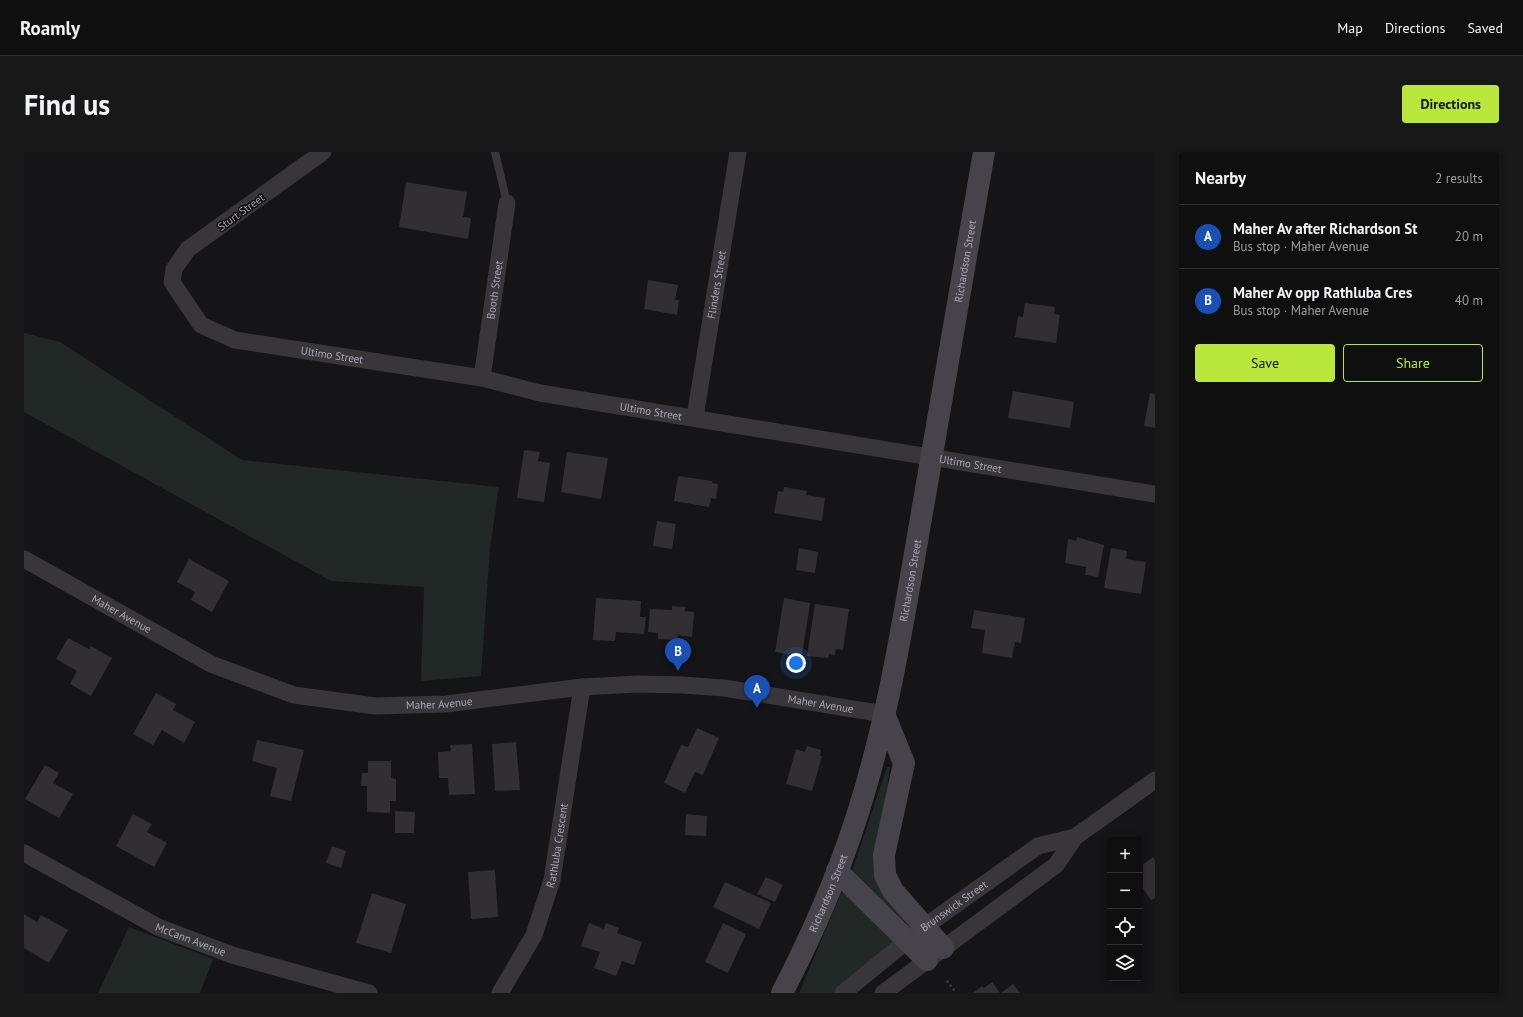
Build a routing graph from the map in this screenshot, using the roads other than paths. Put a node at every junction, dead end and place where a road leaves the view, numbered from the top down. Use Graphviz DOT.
graph roads {
  1 [pos="323,152"];
  2 [pos="495,152"];
  3 [pos="738,152"];
  4 [pos="984,152"];
  5 [pos="507,203"];
  6 [pos="172,282"];
  7 [pos="482,378"];
  8 [pos="695,417"];
  9 [pos="931,457"];
  10 [pos="1155,494"];
  11 [pos="24,559"];
  12 [pos="582,687"];
  13 [pos="884,714"];
  14 [pos="1155,780"];
  15 [pos="1075,837"];
  16 [pos="24,853"];
  17 [pos="838,872"];
  18 [pos="924,927"];
  19 [pos="907,940"];
  20 [pos="935,954"];
  21 [pos="370,993"];
  22 [pos="500,993"];
  23 [pos="782,993"];
  24 [pos="843,993"];
  25 [pos="883,993"];
  1 -- 6 [label="street, Sturt Street"];
  2 -- 5 [label="lane"];
  3 -- 8 [label="street, Flinders Street"];
  4 -- 9 [label="main road, Richardson Street"];
  5 -- 7 [label="street, Booth Street"];
  6 -- 7 [label="street, Ultimo Street"];
  7 -- 8 [label="street, Ultimo Street"];
  8 -- 9 [label="street, Ultimo Street"];
  9 -- 10 [label="street, Ultimo Street"];
  9 -- 13 [label="main road, Richardson Street"];
  11 -- 12 [label="street, Maher Avenue"];
  12 -- 13 [label="street, Maher Avenue"];
  12 -- 22 [label="street, Rathluba Crescent"];
  13 -- 17 [label="main road, Richardson Street"];
  13 -- 18 [label="main road"];
  14 -- 15 [label="street, Brunswick Street"];
  15 -- 18 [label="street, Brunswick Street"];
  15 -- 20 [label="street, Brunswick Street"];
  16 -- 21 [label="street, McCann Avenue"];
  17 -- 19 [label="main road"];
  17 -- 23 [label="main road, Richardson Street"];
  18 -- 19 [label="street, Brunswick Street"];
  18 -- 20 [label="main road"];
  19 -- 20 [label="main road"];
  19 -- 24 [label="street, Brunswick Street"];
  20 -- 25 [label="street, Brunswick Street"];
}
